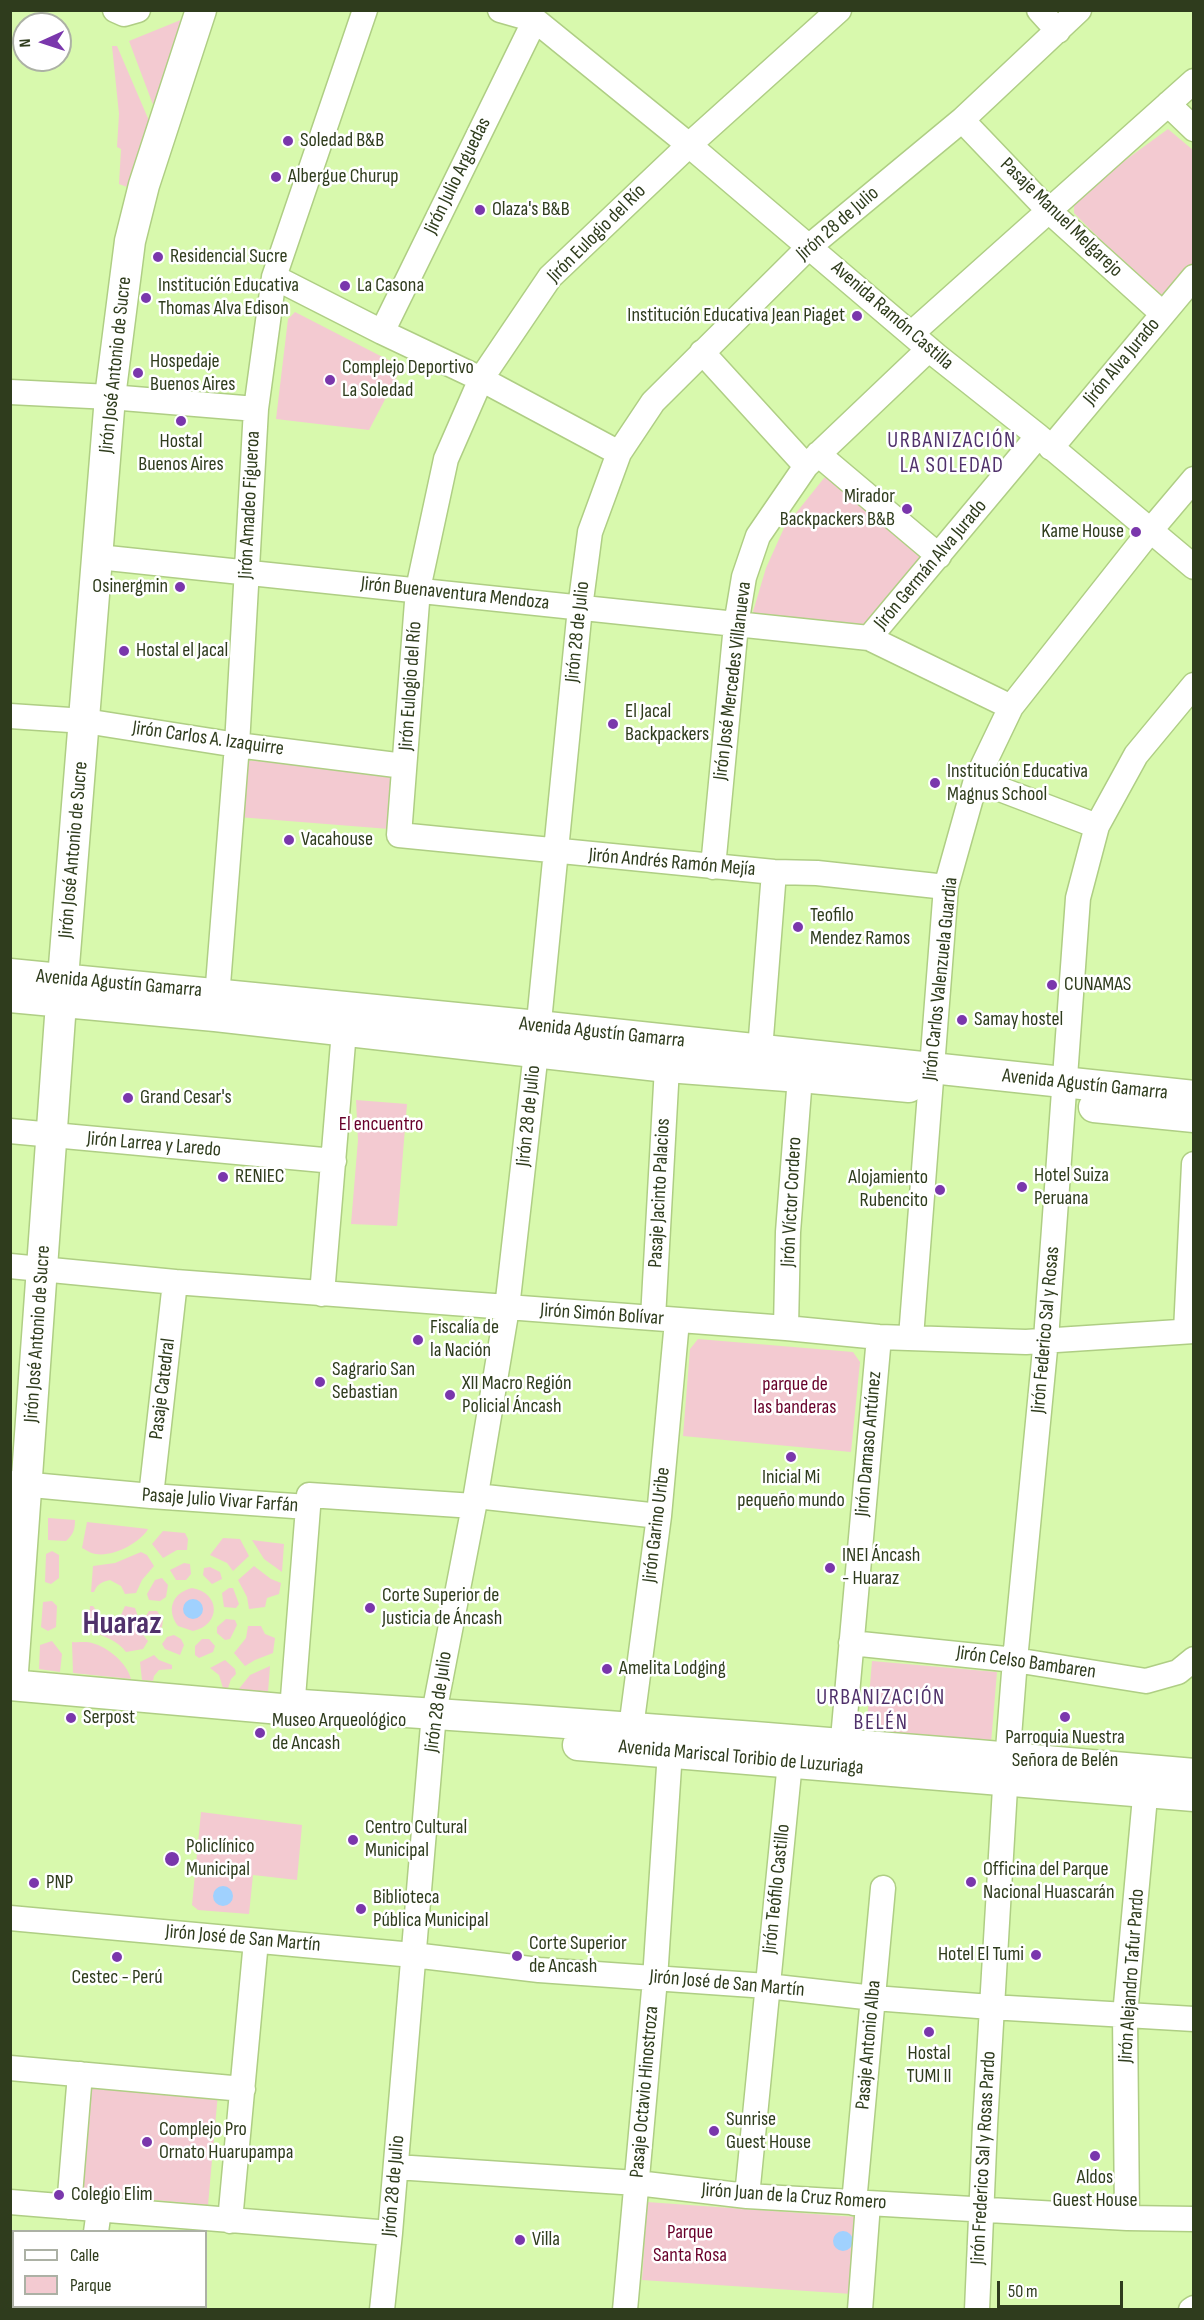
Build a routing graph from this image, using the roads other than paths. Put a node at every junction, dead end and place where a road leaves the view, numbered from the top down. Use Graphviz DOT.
graph roads {
  1 [pos="201,10"];
  2 [pos="365,10"];
  3 [pos="500,10"];
  4 [pos="839,10"];
  5 [pos="1039,10"];
  6 [pos="1080,10"];
  7 [pos="535,20"];
  8 [pos="1058,31"];
  9 [pos="1194,81"];
  10 [pos="1168,104"];
  11 [pos="962,120"];
  12 [pos="1194,129"];
  13 [pos="689,145"];
  14 [pos="1049,211"];
  15 [pos="810,246"];
  16 [pos="274,277"];
  17 [pos="1194,277"];
  18 [pos="1163,314"];
  19 [pos="382,332"];
  20 [pos="920,341"];
  21 [pos="702,352"];
  22 [pos="481,379"];
  23 [pos="10,392"];
  24 [pos="110,397"];
  25 [pos="256,409"];
  26 [pos="1044,442"];
  27 [pos="619,453"];
  28 [pos="812,460"];
  29 [pos="1194,479"];
  30 [pos="1150,531"];
  31 [pos="939,556"];
  32 [pos="98,557"];
  33 [pos="1194,567"];
  34 [pos="246,572"];
  35 [pos="418,589"];
  36 [pos="580,608"];
  37 [pos="736,625"];
  38 [pos="869,638"];
  39 [pos="1194,685"];
  40 [pos="1011,707"];
  41 [pos="10,716"];
  42 [pos="85,721"];
  43 [pos="237,745"];
  44 [pos="404,766"];
  45 [pos="976,780"];
  46 [pos="1096,826"];
  47 [pos="399,835"];
  48 [pos="555,852"];
  49 [pos="713,867"];
  50 [pos="774,873"];
  51 [pos="946,887"];
  52 [pos="10,974"];
  53 [pos="62,991"];
  54 [pos="10,997"];
  55 [pos="216,1005"];
  56 [pos="344,1031"];
  57 [pos="537,1039"];
  58 [pos="760,1050"];
  59 [pos="667,1067"];
  60 [pos="800,1077"];
  61 [pos="931,1079"];
  62 [pos="1065,1093"];
  63 [pos="1194,1096"];
  64 [pos="1194,1117"];
  65 [pos="10,1131"];
  66 [pos="52,1135"];
  67 [pos="334,1161"];
  68 [pos="1194,1164"];
  69 [pos="10,1266"];
  70 [pos="42,1269"];
  71 [pos="175,1282"];
  72 [pos="322,1294"];
  73 [pos="507,1308"];
  74 [pos="665,1320"];
  75 [pos="786,1328"];
  76 [pos="1190,1330"];
  77 [pos="879,1337"];
  78 [pos="911,1338"];
  79 [pos="1046,1339"];
  80 [pos="19,1483"];
  81 [pos="151,1496"];
  82 [pos="475,1501"];
  83 [pos="308,1508"];
  84 [pos="659,1516"];
  85 [pos="14,1604"];
  86 [pos="851,1643"];
  87 [pos="1194,1659"];
  88 [pos="1015,1660"];
  89 [pos="11,1690"];
  90 [pos="292,1710"];
  91 [pos="433,1722"];
  92 [pos="631,1728"];
  93 [pos="670,1742"];
  94 [pos="841,1755"];
  95 [pos="790,1762"];
  96 [pos="1007,1768"];
  97 [pos="1194,1774"];
  98 [pos="1147,1780"];
  99 [pos="1194,1796"];
  100 [pos="883,1888"];
  101 [pos="10,1918"];
  102 [pos="256,1941"];
  103 [pos="413,1955"];
  104 [pos="655,1978"];
  105 [pos="767,1986"];
  106 [pos="874,1998"];
  107 [pos="991,2007"];
  108 [pos="1125,2015"];
  109 [pos="1194,2019"];
  110 [pos="10,2068"];
  111 [pos="80,2074"];
  112 [pos="243,2089"];
  113 [pos="396,2168"];
  114 [pos="637,2183"];
  115 [pos="747,2196"];
  116 [pos="10,2202"];
  117 [pos="861,2203"];
  118 [pos="69,2207"];
  119 [pos="981,2208"];
  120 [pos="1127,2218"];
  121 [pos="1194,2219"];
  122 [pos="98,2221"];
  123 [pos="230,2221"];
  124 [pos="390,2233"];
  125 [pos="382,2310"];
  126 [pos="625,2310"];
  127 [pos="860,2310"];
  128 [pos="977,2310"];
  1 -- 24 [label="main road, Jirón José Antonio de Sucre"];
  2 -- 16 [label="street, Jirón Amadeo Figueroa"];
  3 -- 7 [label="street, Avenida Ramón Castilla"];
  4 -- 13 [label="street, Jirón Eulogio del Río"];
  5 -- 8 [label="street"];
  6 -- 8 [label="street, Jirón 28 de Julio"];
  7 -- 13 [label="street, Avenida Ramón Castilla"];
  7 -- 19 [label="street, Jirón Julio Arguedas"];
  8 -- 11 [label="street, Jirón 28 de Julio"];
  9 -- 10 [label="street, Jirón José Mercedes Villanueva"];
  10 -- 12 [label="street"];
  10 -- 14 [label="street, Jirón José Mercedes Villanueva"];
  11 -- 14 [label="street, Pasaje Manuel Melgarejo"];
  11 -- 15 [label="street, Jirón 28 de Julio"];
  13 -- 15 [label="street, Avenida Ramón Castilla"];
  13 -- 22 [label="street, Jirón Eulogio del Río"];
  14 -- 18 [label="street, Pasaje Manuel Melgarejo"];
  14 -- 20 [label="street, Jirón José Mercedes Villanueva"];
  15 -- 20 [label="street, Avenida Ramón Castilla"];
  15 -- 21 [label="street, Jirón 28 de Julio"];
  16 -- 19 [label="street"];
  16 -- 25 [label="street, Jirón Amadeo Figueroa"];
  17 -- 18 [label="street, Jirón Alva Jurado"];
  18 -- 26 [label="street, Jirón Alva Jurado"];
  19 -- 22 [label="street"];
  20 -- 26 [label="street, Avenida Ramón Castilla"];
  20 -- 28 [label="street, Jirón José Mercedes Villanueva"];
  21 -- 27 [label="street, Jirón 28 de Julio"];
  21 -- 28 [label="street"];
  22 -- 27 [label="street"];
  22 -- 35 [label="street, Jirón Eulogio del Río"];
  23 -- 24 [label="street"];
  24 -- 25 [label="street"];
  24 -- 32 [label="main road, Jirón José Antonio de Sucre"];
  25 -- 34 [label="street, Jirón Amadeo Figueroa"];
  26 -- 30 [label="street, Avenida Ramón Castilla"];
  26 -- 31 [label="street, Jirón Germán Alva Jurado"];
  27 -- 36 [label="street, Jirón 28 de Julio"];
  28 -- 31 [label="street"];
  28 -- 37 [label="street, Jirón José Mercedes Villanueva"];
  29 -- 30 [label="street, Jirón Carlos Valenzuela Guardia"];
  30 -- 33 [label="street, Avenida Ramón Castilla"];
  30 -- 40 [label="street, Jirón Carlos Valenzuela Guardia"];
  31 -- 38 [label="street, Jirón Germán Alva Jurado"];
  32 -- 34 [label="street, Jirón Buenaventura Mendoza"];
  32 -- 42 [label="main road, Jirón José Antonio de Sucre"];
  34 -- 35 [label="street, Jirón Buenaventura Mendoza"];
  34 -- 43 [label="street, Jirón Amadeo Figueroa"];
  35 -- 36 [label="street, Jirón Buenaventura Mendoza"];
  35 -- 44 [label="street, Jirón Eulogio del Río"];
  36 -- 37 [label="street, Jirón Buenaventura Mendoza"];
  36 -- 48 [label="street, Jirón 28 de Julio"];
  37 -- 38 [label="street, Jirón Buenaventura Mendoza"];
  37 -- 49 [label="street, Jirón José Mercedes Villanueva"];
  38 -- 40 [label="street, Jirón Buenaventura Mendoza"];
  39 -- 46 [label="street, Jirón Federico Sal y Rosas"];
  40 -- 45 [label="street, Jirón Carlos Valenzuela Guardia"];
  41 -- 42 [label="street, Jirón Carlos A. Izaquirre"];
  42 -- 43 [label="street, Jirón Carlos A. Izaquirre"];
  42 -- 53 [label="main road, Jirón José Antonio de Sucre"];
  43 -- 44 [label="street, Jirón Carlos A. Izaquirre"];
  43 -- 55 [label="street, Jirón Amadeo Figueroa"];
  44 -- 47 [label="street, Jirón Eulogio del Río"];
  45 -- 46 [label="street"];
  45 -- 51 [label="street, Jirón Carlos Valenzuela Guardia"];
  46 -- 62 [label="street, Jirón Federico Sal y Rosas"];
  47 -- 48 [label="street, Jirón Andrés Ramón Mejía"];
  48 -- 49 [label="street, Jirón Andrés Ramón Mejía"];
  48 -- 57 [label="street, Jirón 28 de Julio"];
  49 -- 50 [label="street, Jirón Andrés Ramón Mejía"];
  50 -- 51 [label="street, Jirón Andrés Ramón Mejía"];
  50 -- 58 [label="street"];
  51 -- 61 [label="street, Jirón Carlos Valenzuela Guardia"];
  52 -- 53 [label="main road, Avenida Agustín Gamarra"];
  53 -- 54 [label="main road, Avenida Agustín Gamarra"];
  53 -- 55 [label="main road, Avenida Agustín Gamarra"];
  53 -- 66 [label="main road, Jirón José Antonio de Sucre"];
  55 -- 56 [label="main road, Avenida Agustín Gamarra"];
  55 -- 57 [label="main road, Avenida Agustín Gamarra"];
  56 -- 57 [label="main road, Avenida Agustín Gamarra"];
  56 -- 67 [label="street"];
  57 -- 58 [label="main road, Avenida Agustín Gamarra"];
  57 -- 59 [label="main road, Avenida Agustín Gamarra"];
  57 -- 73 [label="street, Jirón 28 de Julio"];
  58 -- 61 [label="main road, Avenida Agustín Gamarra"];
  59 -- 60 [label="main road, Avenida Agustín Gamarra"];
  59 -- 74 [label="street, Pasaje Jacinto Palacios"];
  60 -- 61 [label="main road, Avenida Agustín Gamarra"];
  60 -- 75 [label="street, Jirón Víctor Cordero"];
  61 -- 62 [label="main road, Avenida Agustín Gamarra"];
  61 -- 78 [label="street, Jirón Carlos Valenzuela Guardia"];
  62 -- 63 [label="main road, Avenida Agustín Gamarra"];
  62 -- 64 [label="main road, Avenida Agustín Gamarra"];
  62 -- 79 [label="street, Jirón Federico Sal y Rosas"];
  65 -- 66 [label="street, Jirón Larrea y Laredo"];
  66 -- 67 [label="street, Jirón Larrea y Laredo"];
  66 -- 70 [label="main road, Jirón José Antonio de Sucre"];
  67 -- 72 [label="street"];
  68 -- 76 [label="street"];
  69 -- 70 [label="street, Jirón Simón Bolívar"];
  70 -- 71 [label="street, Jirón Simón Bolívar"];
  70 -- 80 [label="main road, Jirón José Antonio de Sucre"];
  71 -- 72 [label="street, Jirón Simón Bolívar"];
  71 -- 81 [label="street, Pasaje Catedral"];
  72 -- 73 [label="street, Jirón Simón Bolívar"];
  73 -- 74 [label="street, Jirón Simón Bolívar"];
  73 -- 82 [label="street, Jirón 28 de Julio"];
  74 -- 75 [label="street, Jirón Simón Bolívar"];
  74 -- 84 [label="street, Jirón Garino Uribe"];
  75 -- 77 [label="street, Jirón Simón Bolívar"];
  76 -- 79 [label="street, Jirón Simón Bolívar"];
  77 -- 78 [label="street, Jirón Simón Bolívar"];
  77 -- 86 [label="street, Jirón Damaso Antúnez"];
  78 -- 79 [label="street, Jirón Simón Bolívar"];
  79 -- 88 [label="street, Jirón Federico Sal y Rosas"];
  80 -- 81 [label="street, Pasaje Julio Vivar Farfán"];
  80 -- 85 [label="main road, Jirón José Antonio de Sucre"];
  81 -- 83 [label="street, Pasaje Julio Vivar Farfán"];
  82 -- 83 [label="street, Pasaje Julio Vivar Farfán"];
  82 -- 84 [label="street, Pasaje Julio Vivar Farfán"];
  82 -- 91 [label="street, Jirón 28 de Julio"];
  83 -- 90 [label="street"];
  84 -- 92 [label="street, Jirón Garino Uribe"];
  85 -- 89 [label="main road, Jirón José Antonio de Sucre"];
  86 -- 88 [label="street, Jirón Celso Bambaren"];
  86 -- 94 [label="street, Jirón Damaso Antúnez"];
  87 -- 88 [label="street, Jirón Celso Bambaren"];
  88 -- 96 [label="street, Jirón Federico Sal y Rosas"];
  89 -- 90 [label="main road, Avenida Mariscal Toribio de Luzuriaga"];
  90 -- 91 [label="main road, Avenida Mariscal Toribio de Luzuriaga"];
  91 -- 92 [label="main road, Avenida Mariscal Toribio de Luzuriaga"];
  91 -- 93 [label="main road, Avenida Mariscal Toribio de Luzuriaga"];
  91 -- 103 [label="street, Jirón 28 de Julio"];
  92 -- 93 [label="main road, Avenida Mariscal Toribio de Luzuriaga"];
  93 -- 94 [label="main road, Avenida Mariscal Toribio de Luzuriaga"];
  93 -- 95 [label="main road, Avenida Mariscal Toribio de Luzuriaga"];
  93 -- 104 [label="street, Pasaje Octavio Hinostroza"];
  94 -- 95 [label="main road, Avenida Mariscal Toribio de Luzuriaga"];
  94 -- 96 [label="main road, Avenida Mariscal Toribio de Luzuriaga"];
  95 -- 105 [label="street, Jirón Teófilo Castillo"];
  96 -- 98 [label="main road, Avenida Mariscal Toribio de Luzuriaga"];
  96 -- 107 [label="street, Jirón Federico Sal y Rosas"];
  97 -- 98 [label="main road, Avenida Mariscal Toribio de Luzuriaga"];
  98 -- 99 [label="main road, Avenida Mariscal Toribio de Luzuriaga"];
  98 -- 108 [label="street, Jirón Alejandro Tafur Pardo"];
  100 -- 106 [label="street, Pasaje Antonio Alba"];
  101 -- 102 [label="street, Jirón José de San Martín"];
  102 -- 103 [label="street, Jirón José de San Martín"];
  102 -- 112 [label="street"];
  103 -- 104 [label="street, Jirón José de San Martín"];
  103 -- 113 [label="street, Jirón 28 de Julio"];
  104 -- 105 [label="street, Jirón José de San Martín"];
  104 -- 114 [label="street, Pasaje Octavio Hinostroza"];
  105 -- 106 [label="street, Jirón José de San Martín"];
  105 -- 115 [label="street, Jirón Teófilo Castillo"];
  106 -- 107 [label="street, Jirón José de San Martín"];
  106 -- 117 [label="street, Pasaje Antonio Alba"];
  107 -- 108 [label="street, Jirón José de San Martín"];
  107 -- 119 [label="street, Jirón Frederico Sal y Rosas Pardo"];
  108 -- 109 [label="street, Jirón José de San Martín"];
  108 -- 120 [label="street, Jirón Alejandro Tafur Pardo"];
  110 -- 111 [label="street"];
  111 -- 112 [label="street"];
  111 -- 118 [label="street"];
  112 -- 123 [label="street"];
  113 -- 114 [label="street, Jirón Juan de la Cruz Romero"];
  113 -- 124 [label="street, Jirón 28 de Julio"];
  114 -- 115 [label="street, Jirón Juan de la Cruz Romero"];
  114 -- 126 [label="street, Pasaje Octavio Hinostroza"];
  115 -- 117 [label="street, Jirón Juan de la Cruz Romero"];
  116 -- 118 [label="street"];
  117 -- 119 [label="street, Jirón Juan de la Cruz Romero"];
  117 -- 127 [label="street, Pasaje Antonio Alba"];
  118 -- 122 [label="street"];
  119 -- 120 [label="street, Jirón Juan de la Cruz Romero"];
  119 -- 128 [label="street, Jirón Frederico Sal y Rosas Pardo"];
  120 -- 121 [label="street, Jirón Juan de la Cruz Romero"];
  122 -- 123 [label="street"];
  123 -- 124 [label="street"];
  124 -- 125 [label="street, Jirón 28 de Julio"];
}
